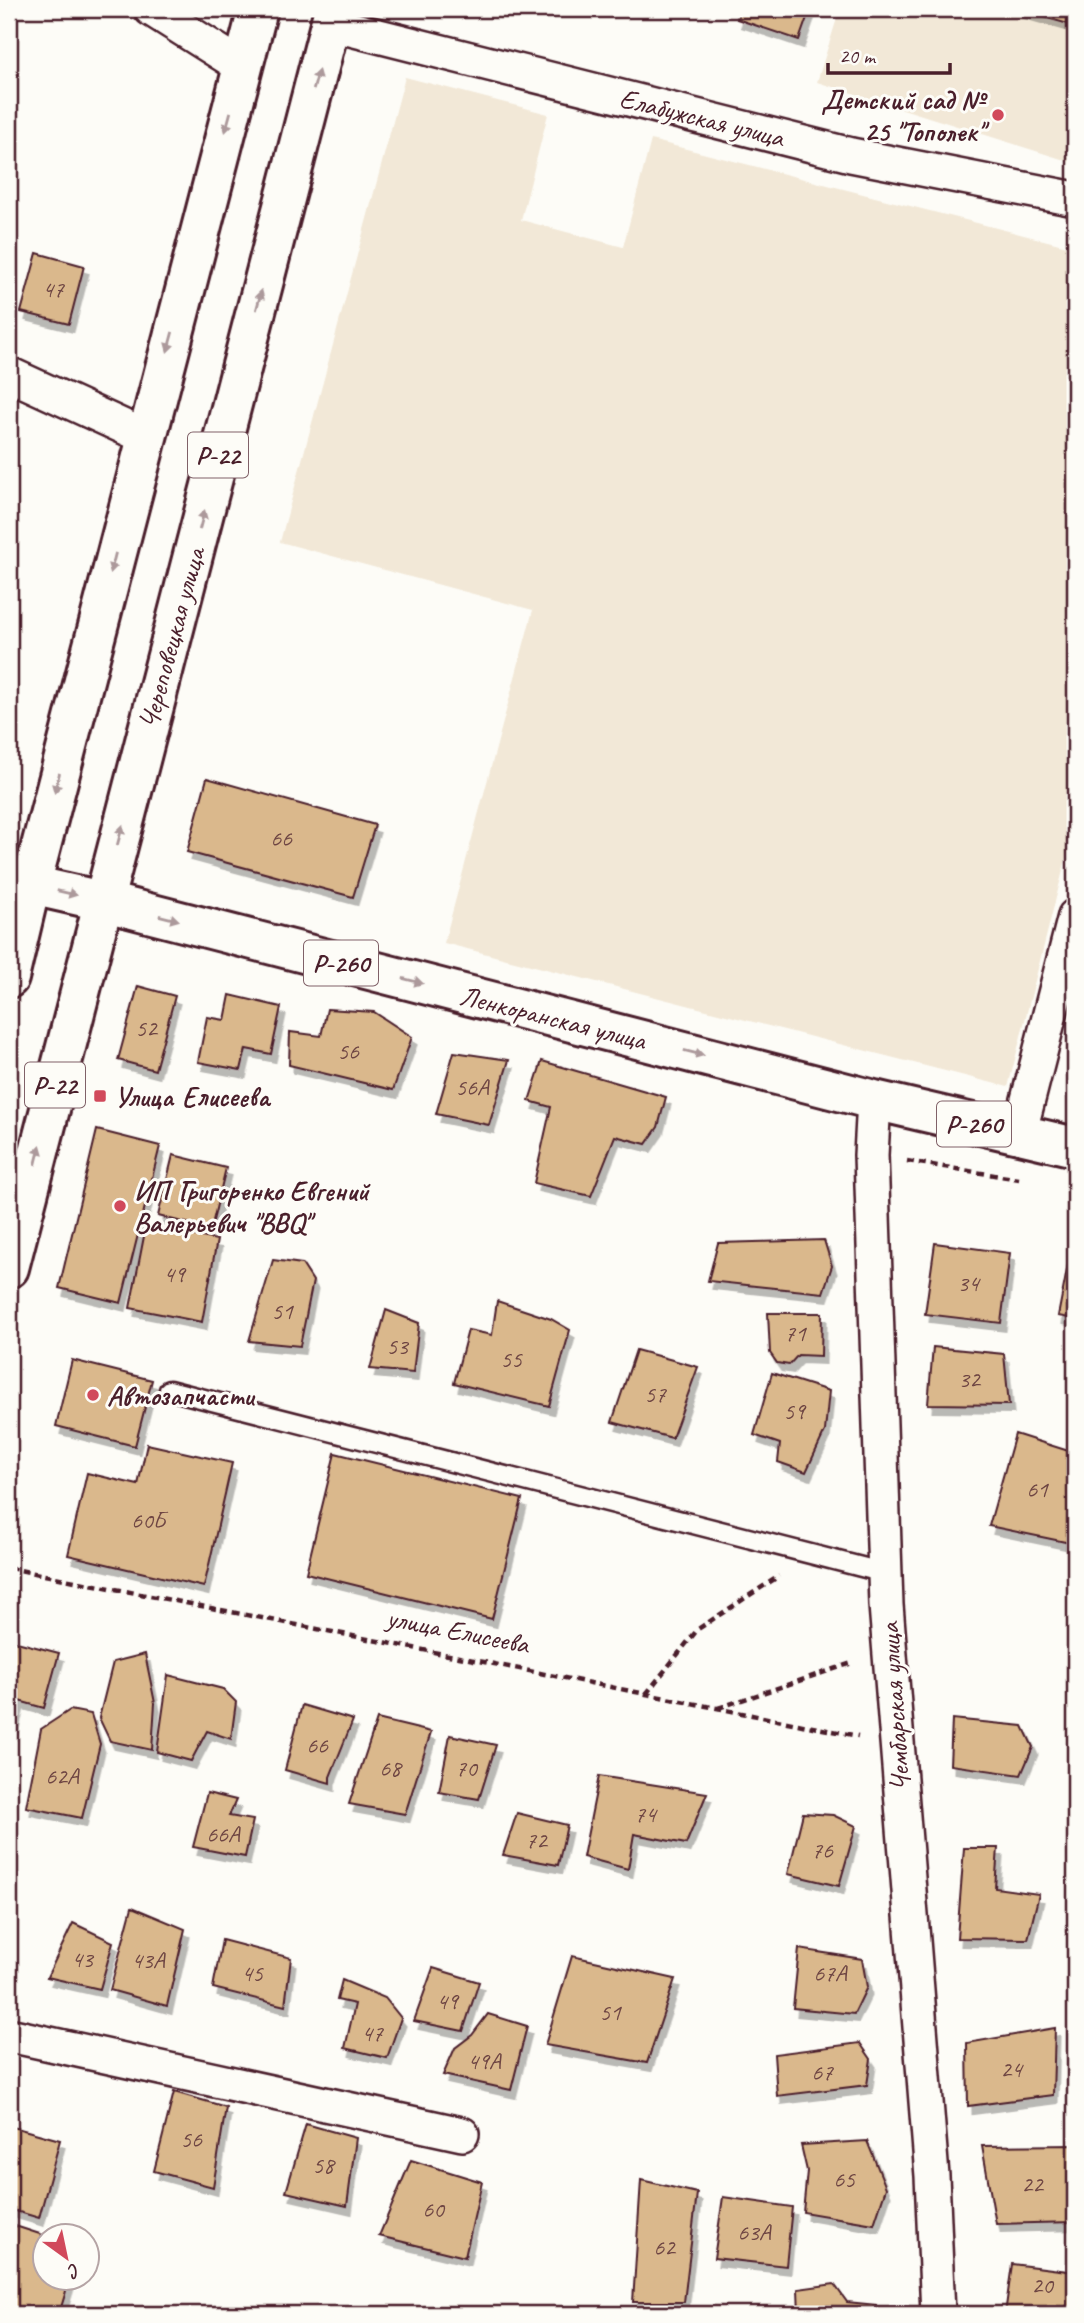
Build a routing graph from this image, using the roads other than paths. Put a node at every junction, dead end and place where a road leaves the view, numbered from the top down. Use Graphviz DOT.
graph roads {
  1 [pos="151,9"];
  2 [pos="255,10"];
  3 [pos="332,16"];
  4 [pos="243,67"];
  5 [pos="1075,200"];
  6 [pos="9,374"];
  7 [pos="146,437"];
  8 [pos="31,885"];
  9 [pos="102,901"];
  10 [pos="1075,916"];
  11 [pos="9,978"];
  12 [pos="874,1100"];
  13 [pos="1019,1135"];
  14 [pos="1075,1147"];
  15 [pos="9,1268"];
  16 [pos="169,1390"];
  17 [pos="885,1573"];
  18 [pos="9,2035"];
  19 [pos="463,2134"];
  20 [pos="938,2314"];
  1 -- 4 [label="street"];
  2 -- 4 [label="highway, Р-22"];
  3 -- 5 [label="street, Елабужская улица"];
  9 -- 3 [label="highway, Череповецкая улица / Р-22, one-way"];
  4 -- 7 [label="highway, Р-22, one-way"];
  6 -- 7 [label="street"];
  7 -- 8 [label="highway, Р-22, one-way"];
  8 -- 9 [label="highway, Ленкоранская улица, one-way"];
  8 -- 11 [label="highway, Р-22"];
  9 -- 12 [label="highway, Ленкоранская улица / Р-260, one-way"];
  15 -- 9 [label="highway, Череповецкая улица / Р-22, one-way"];
  10 -- 13 [label="street"];
  12 -- 13 [label="highway, Ленкоранская улица / Р-260"];
  12 -- 17 [label="street, Чембарская улица"];
  13 -- 14 [label="highway, Ленкоранская улица / Р-260"];
  16 -- 17 [label="lane"];
  17 -- 20 [label="street, Чембарская улица"];
  18 -- 19 [label="street"];
}
